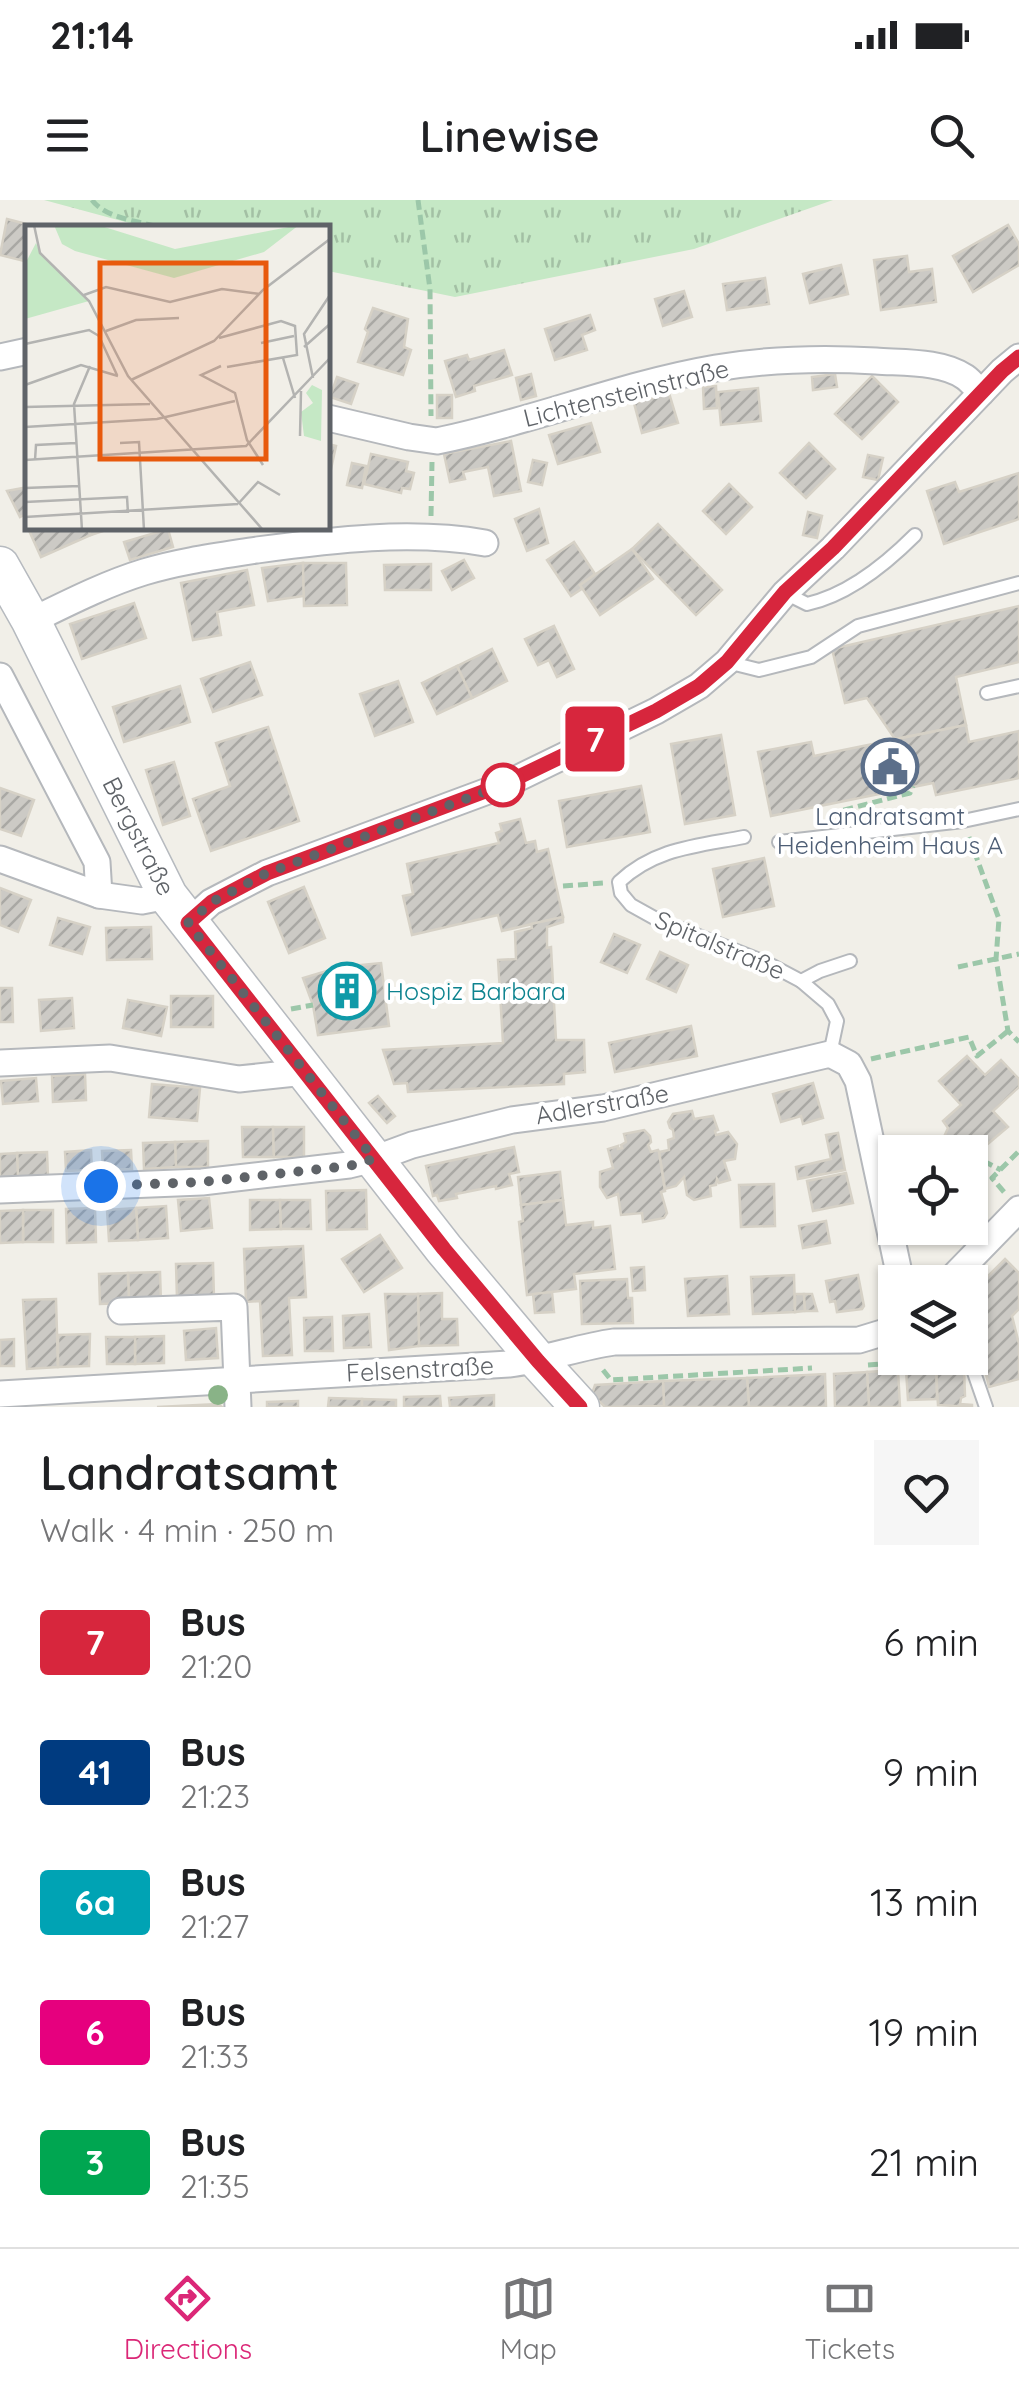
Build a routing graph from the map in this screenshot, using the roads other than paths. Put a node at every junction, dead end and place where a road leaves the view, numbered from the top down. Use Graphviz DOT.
graph roads {
  1 [pos="25,352"];
  2 [pos="0,357"];
  3 [pos="1019,357"];
  4 [pos="981,393"];
  5 [pos="330,418"];
  6 [pos="915,535"];
  7 [pos="485,543"];
  8 [pos="0,566"];
  9 [pos="1019,583"];
  10 [pos="785,592"];
  11 [pos="32,620"];
  12 [pos="727,662"];
  13 [pos="0,676"];
  14 [pos="1019,686"];
  15 [pos="987,693"];
  16 [pos="1019,809"];
  17 [pos="744,837"];
  18 [pos="779,842"];
  19 [pos="0,859"];
  20 [pos="98,895"];
  21 [pos="178,910"];
  22 [pos="850,961"];
  23 [pos="801,981"];
  24 [pos="840,1059"];
  25 [pos="0,1063"];
  26 [pos="304,1072"];
  27 [pos="374,1159"];
  28 [pos="0,1190"];
  29 [pos="1019,1210"];
  30 [pos="897,1265"];
  31 [pos="965,1265"];
  32 [pos="121,1311"];
  33 [pos="878,1334"];
  34 [pos="538,1361"];
  35 [pos="975,1375"];
  36 [pos="237,1380"];
  37 [pos="0,1394"];
  38 [pos="238,1407"];
  39 [pos="580,1407"];
  40 [pos="986,1407"];
  1 -- 2 [label="street"];
  3 -- 4 [label="street"];
  4 -- 5 [label="street, Lichtensteinstraße"];
  4 -- 10 [label="street"];
  6 -- 10 [label="lane"];
  7 -- 11 [label="street"];
  8 -- 11 [label="street, Bergstraße"];
  9 -- 12 [label="lane"];
  10 -- 12 [label="street"];
  11 -- 21 [label="street, Bergstraße"];
  12 -- 21 [label="street"];
  13 -- 20 [label="street"];
  14 -- 15 [label="lane"];
  16 -- 18 [label="lane"];
  17 -- 23 [label="lane, Spitalstraße"];
  19 -- 20 [label="street"];
  20 -- 21 [label="street"];
  21 -- 26 [label="street, Bergstraße"];
  22 -- 23 [label="lane"];
  23 -- 24 [label="lane, Spitalstraße"];
  24 -- 27 [label="street, Adlerstraße"];
  24 -- 30 [label="street, Spitalstraße"];
  25 -- 26 [label="street"];
  26 -- 27 [label="street, Bergstraße"];
  27 -- 28 [label="street, Adlerstraße"];
  27 -- 34 [label="street, Bergstraße"];
  29 -- 31 [label="street"];
  32 -- 36 [label="street"];
  33 -- 34 [label="street, Felsenstraße"];
  34 -- 36 [label="street, Felsenstraße"];
  34 -- 39 [label="street, Bergstraße"];
  35 -- 40 [label="lane"];
  36 -- 37 [label="street, Felsenstraße"];
  36 -- 38 [label="street"];
}
